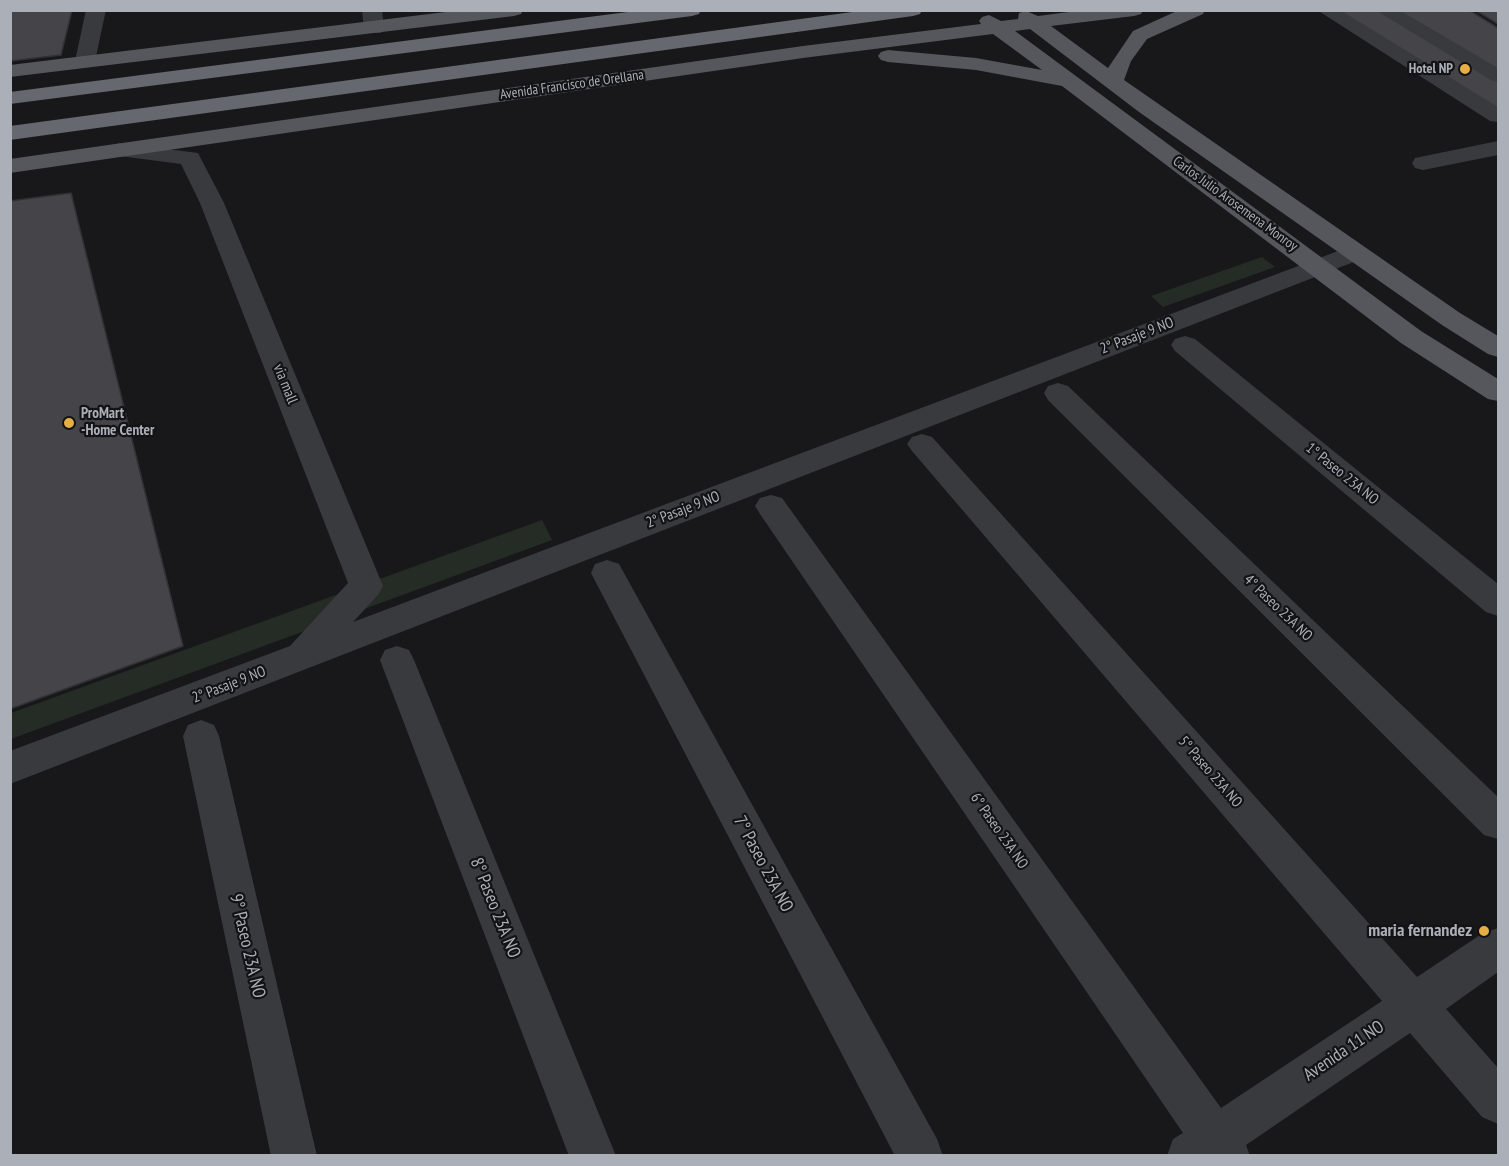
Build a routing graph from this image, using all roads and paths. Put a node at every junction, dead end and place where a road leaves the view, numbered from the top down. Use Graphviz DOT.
graph roads {
  1 [pos="96,10"];
  2 [pos="514,10"];
  3 [pos="692,10"];
  4 [pos="912,10"];
  5 [pos="976,10"];
  6 [pos="1017,10"];
  7 [pos="1134,10"];
  8 [pos="1196,10"];
  9 [pos="1326,10"];
  10 [pos="1384,10"];
  11 [pos="373,20"];
  12 [pos="1034,23"];
  13 [pos="997,28"];
  14 [pos="803,52"];
  15 [pos="85,61"];
  16 [pos="10,71"];
  17 [pos="1498,76"];
  18 [pos="1113,80"];
  19 [pos="1070,83"];
  20 [pos="10,98"];
  21 [pos="1498,116"];
  22 [pos="10,133"];
  23 [pos="1498,148"];
  24 [pos="120,150"];
  25 [pos="1423,163"];
  26 [pos="10,166"];
  27 [pos="1355,253"];
  28 [pos="1319,266"];
  29 [pos="1185,345"];
  30 [pos="1498,348"];
  31 [pos="1498,392"];
  32 [pos="1058,393"];
  33 [pos="922,444"];
  34 [pos="771,506"];
  35 [pos="607,573"];
  36 [pos="1498,603"];
  37 [pos="298,658"];
  38 [pos="397,660"];
  39 [pos="201,736"];
  40 [pos="10,768"];
  41 [pos="1498,822"];
  42 [pos="1498,948"];
  43 [pos="1414,1004"];
  44 [pos="1498,1101"];
  45 [pos="1211,1150"];
  46 [pos="294,1155"];
  47 [pos="593,1155"];
  48 [pos="920,1155"];
  1 -- 15 [label="street"];
  2 -- 11 [label="main road"];
  3 -- 20 [label="highway"];
  4 -- 22 [label="highway, Avenida Francisco de Orellana"];
  5 -- 13 [label="main road, Carlos Julio Arosemena Monroy"];
  6 -- 12 [label="main road, Carlos Julio Arosemena Monroy"];
  7 -- 12 [label="main road, Avenida Francisco de Orellana"];
  8 -- 18 [label="main road"];
  9 -- 21 [label="street"];
  10 -- 17 [label="street"];
  11 -- 15 [label="main road"];
  12 -- 13 [label="main road, Avenida Francisco de Orellana"];
  12 -- 18 [label="main road, Carlos Julio Arosemena Monroy"];
  13 -- 14 [label="main road, Avenida Francisco de Orellana"];
  13 -- 19 [label="main road, Carlos Julio Arosemena Monroy"];
  14 -- 19 [label="main road"];
  14 -- 24 [label="main road, Avenida Francisco de Orellana"];
  15 -- 16 [label="main road"];
  18 -- 27 [label="main road, Carlos Julio Arosemena Monroy"];
  19 -- 28 [label="main road, Carlos Julio Arosemena Monroy"];
  23 -- 25 [label="street"];
  24 -- 26 [label="main road, Avenida Francisco de Orellana"];
  24 -- 37 [label="street, via mall"];
  27 -- 28 [label="street, 2° Pasaje 9 NO"];
  27 -- 30 [label="main road, Carlos Julio Arosemena Monroy"];
  28 -- 31 [label="main road, Carlos Julio Arosemena Monroy"];
  28 -- 37 [label="street, 2° Pasaje 9 NO"];
  29 -- 36 [label="street, 1° Paseo 23A NO"];
  32 -- 41 [label="street, 4° Paseo 23A NO"];
  33 -- 43 [label="street, 5° Paseo 23A NO"];
  34 -- 45 [label="street, 6° Paseo 23A NO"];
  35 -- 48 [label="street, 7° Paseo 23A NO"];
  37 -- 40 [label="street, 2° Pasaje 9 NO"];
  38 -- 47 [label="street, 8° Paseo 23A NO"];
  39 -- 46 [label="street, 9° Paseo 23A NO"];
  42 -- 43 [label="street, Avenida 11 NO"];
  43 -- 44 [label="street, 5° Paseo 23A NO"];
  43 -- 45 [label="street, Avenida 11 NO"];
}
